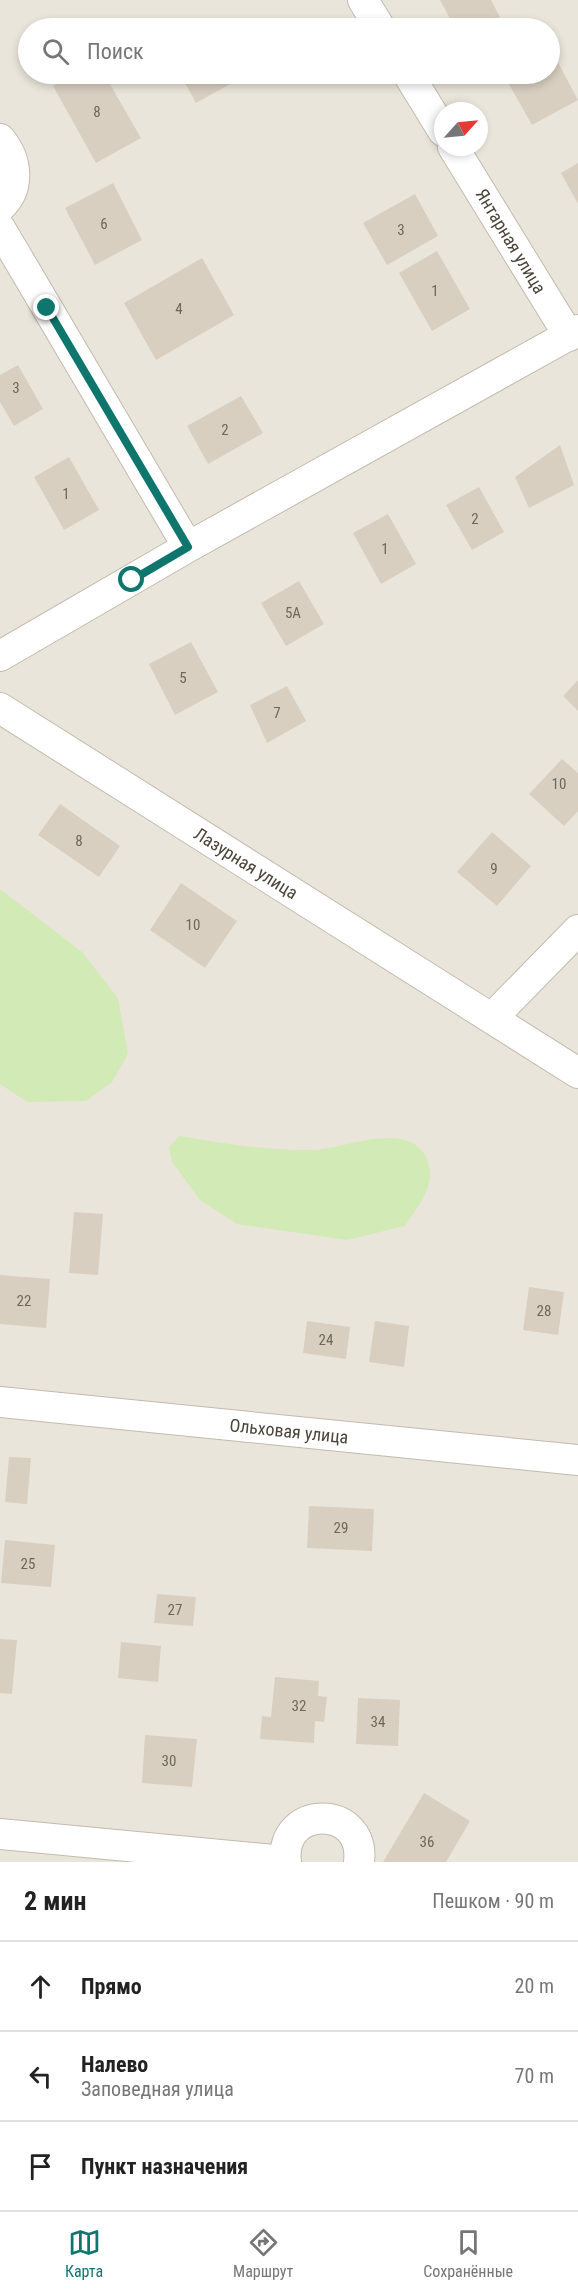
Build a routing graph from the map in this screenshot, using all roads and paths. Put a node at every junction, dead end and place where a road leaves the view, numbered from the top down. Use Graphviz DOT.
graph roads {
  1 [pos="363,0"];
  2 [pos="375,18"];
  3 [pos="414,84"];
  4 [pos="434,116"];
  5 [pos="0,139"];
  6 [pos="459,156"];
  7 [pos="0,207"];
  8 [pos="0,228"];
  9 [pos="573,333"];
  10 [pos="188,547"];
  11 [pos="0,656"];
  12 [pos="0,708"];
  13 [pos="578,930"];
  14 [pos="492,1018"];
  15 [pos="578,1073"];
  16 [pos="0,1402"];
  17 [pos="578,1460"];
  18 [pos="0,1834"];
  19 [pos="285,1861"];
  20 [pos="359,1862"];
  1 -- 2 [label="street"];
  3 -- 4 [label="street"];
  5 -- 7 [label="street"];
  6 -- 9 [label="street, Янтарная улица"];
  8 -- 10 [label="street"];
  9 -- 10 [label="street"];
  10 -- 11 [label="street"];
  12 -- 14 [label="street, Лазурная улица"];
  13 -- 14 [label="street"];
  14 -- 15 [label="street, Лазурная улица"];
  16 -- 17 [label="street, Ольховая улица"];
  18 -- 19 [label="street"];
  19 -- 20 [label="street"];
}
